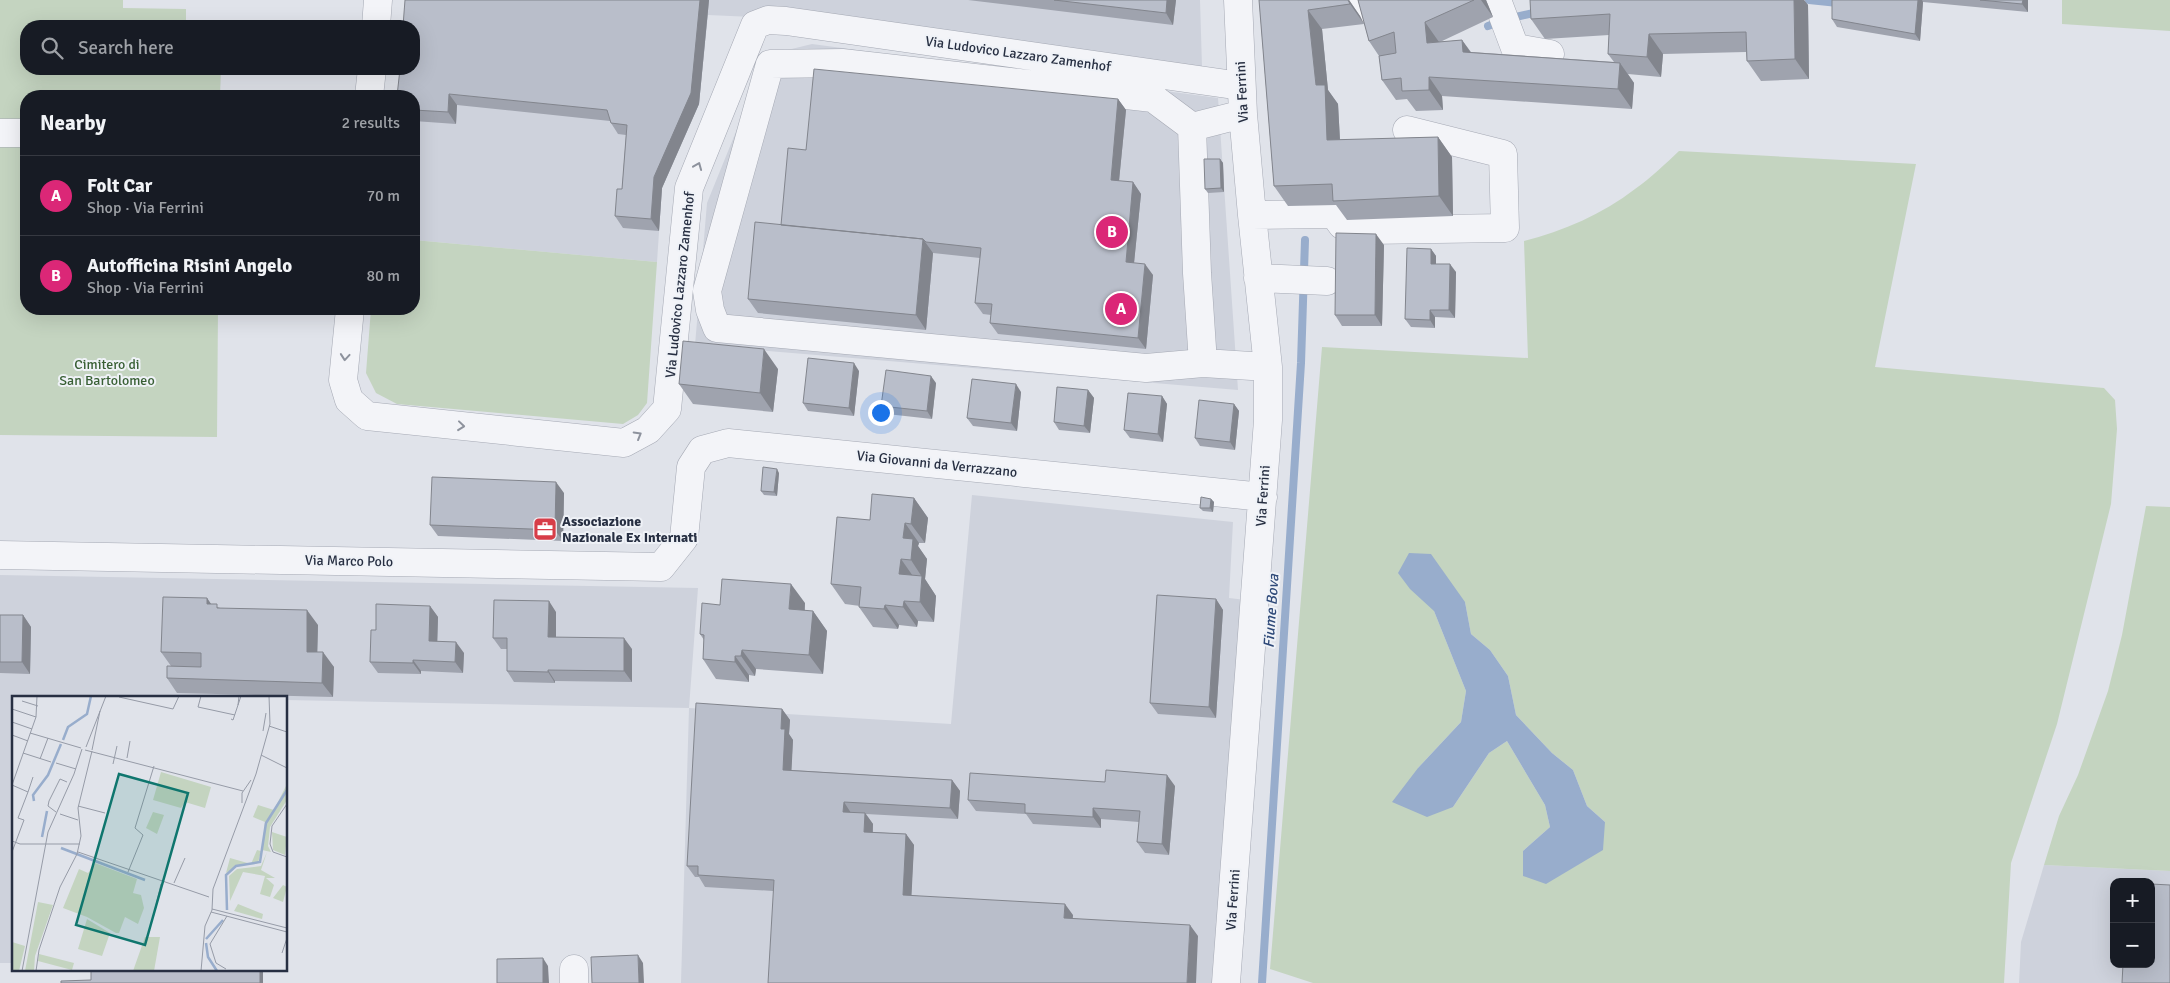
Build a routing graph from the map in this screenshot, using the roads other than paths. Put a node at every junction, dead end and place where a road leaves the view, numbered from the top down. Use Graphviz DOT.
graph roads {
  1 [pos="378,0"];
  2 [pos="1419,0"];
  3 [pos="1247,6"];
  4 [pos="1303,8"];
  5 [pos="1502,13"];
  6 [pos="376,20"];
  7 [pos="1550,54"];
  8 [pos="371,75"];
  9 [pos="1241,86"];
  10 [pos="370,90"];
  11 [pos="1243,114"];
  12 [pos="1192,127"];
  13 [pos="1407,130"];
  14 [pos="0,133"];
  15 [pos="20,133"];
  16 [pos="1252,215"];
  17 [pos="1258,278"];
  18 [pos="1311,280"];
  19 [pos="349,315"];
  20 [pos="1203,363"];
  21 [pos="1268,367"];
  22 [pos="1263,497"];
  23 [pos="684,538"];
  24 [pos="0,555"];
  25 [pos="1226,983"];
  1 -- 6 [label="street"];
  2 -- 4 [label="street"];
  3 -- 9 [label="street, Via Ferrini"];
  5 -- 7 [label="street"];
  8 -- 10 [label="street"];
  9 -- 11 [label="street, Via Ferrini"];
  19 -- 9 [label="street, Via Ludovico Lazzaro Zamenhof, one-way"];
  11 -- 12 [label="street"];
  11 -- 16 [label="street, Via Ferrini"];
  12 -- 20 [label="street"];
  12 -- 20 [label="street"];
  13 -- 16 [label="street"];
  14 -- 15 [label="street"];
  16 -- 17 [label="street, Via Ferrini"];
  17 -- 18 [label="street"];
  17 -- 21 [label="street, Via Ferrini"];
  20 -- 21 [label="street"];
  21 -- 22 [label="street, Via Ferrini"];
  22 -- 23 [label="street, Via Giovanni da Verrazzano"];
  22 -- 25 [label="street, Via Ferrini"];
  23 -- 24 [label="street, Via Marco Polo"];
}
